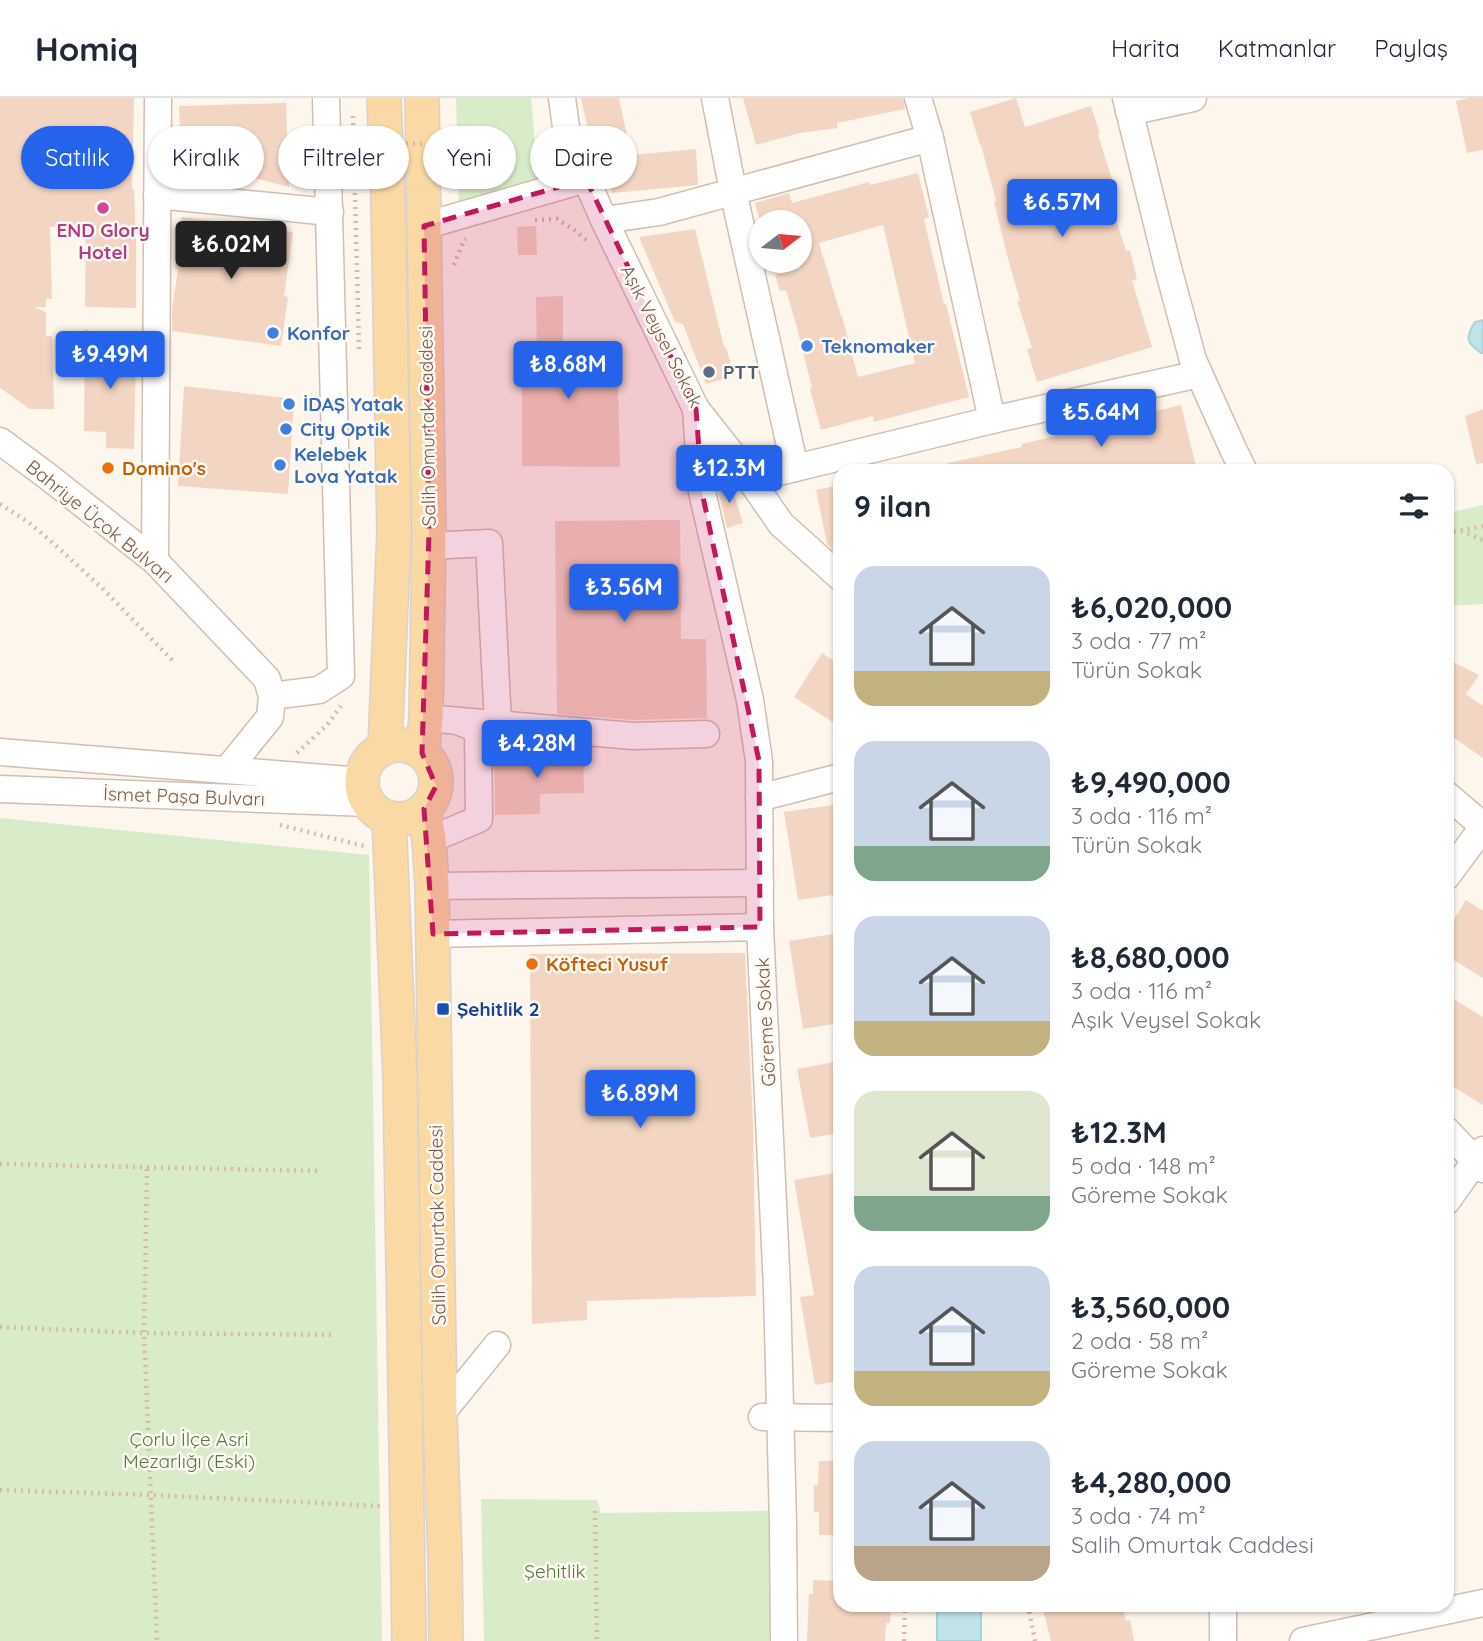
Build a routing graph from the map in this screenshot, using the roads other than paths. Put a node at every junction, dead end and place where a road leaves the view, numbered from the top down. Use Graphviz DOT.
graph roads {
  1 [pos="158,98"];
  2 [pos="326,98"];
  3 [pos="384,98"];
  4 [pos="422,98"];
  5 [pos="562,98"];
  6 [pos="715,98"];
  7 [pos="918,98"];
  8 [pos="1193,98"];
  9 [pos="1128,105"];
  10 [pos="566,126"];
  11 [pos="930,138"];
  12 [pos="552,189"];
  13 [pos="590,189"];
  14 [pos="733,191"];
  15 [pos="157,195"];
  16 [pos="330,212"];
  17 [pos="604,220"];
  18 [pos="424,226"];
  19 [pos="1199,374"];
  20 [pos="696,409"];
  21 [pos="992,420"];
  22 [pos="0,441"];
  23 [pos="1240,464"];
  24 [pos="795,468"];
  25 [pos="750,479"];
  26 [pos="429,546"];
  27 [pos="155,561"];
  28 [pos="833,571"];
  29 [pos="272,696"];
  30 [pos="439,719"];
  31 [pos="498,724"];
  32 [pos="706,734"];
  33 [pos="385,747"];
  34 [pos="0,752"];
  35 [pos="422,753"];
  36 [pos="227,770"];
  37 [pos="833,779"];
  38 [pos="0,789"];
  39 [pos="759,798"];
  40 [pos="373,801"];
  41 [pos="1454,801"];
  42 [pos="427,824"];
  43 [pos="1483,826"];
  44 [pos="1454,866"];
  45 [pos="760,883"];
  46 [pos="432,886"];
  47 [pos="760,927"];
  48 [pos="433,934"];
  49 [pos="1454,1137"];
  50 [pos="1481,1160"];
  51 [pos="1454,1193"];
  52 [pos="497,1345"];
  53 [pos="440,1415"];
  54 [pos="771,1417"];
  55 [pos="833,1418"];
  56 [pos="1483,1603"];
  57 [pos="1454,1609"];
  58 [pos="1223,1612"];
  59 [pos="1440,1612"];
  60 [pos="409,1641"];
  61 [pos="446,1641"];
  62 [pos="784,1641"];
  63 [pos="1223,1641"];
  64 [pos="1303,1641"];
  1 -- 15 [label="street"];
  2 -- 16 [label="street"];
  3 -- 33 [label="main road, Salih Omurtak Caddesi"];
  4 -- 18 [label="main road, Salih Omurtak Caddesi"];
  5 -- 10 [label="street, Aşık Veysel Sokak"];
  6 -- 14 [label="street"];
  7 -- 11 [label="street"];
  8 -- 9 [label="street"];
  9 -- 19 [label="street"];
  11 -- 14 [label="street"];
  11 -- 21 [label="street"];
  12 -- 18 [label="street"];
  13 -- 17 [label="street, Aşık Veysel Sokak"];
  14 -- 17 [label="street"];
  14 -- 24 [label="street"];
  15 -- 16 [label="street"];
  15 -- 27 [label="street"];
  16 -- 29 [label="street"];
  17 -- 20 [label="street, Aşık Veysel Sokak"];
  18 -- 26 [label="main road, Salih Omurtak Caddesi"];
  19 -- 21 [label="street"];
  19 -- 23 [label="street"];
  20 -- 25 [label="street, Aşık Veysel Sokak"];
  20 -- 39 [label="street, Göreme Sokak"];
  21 -- 24 [label="street"];
  22 -- 27 [label="street, Bahriye Üçok Bulvarı"];
  24 -- 25 [label="street"];
  25 -- 28 [label="street, Aşık Veysel Sokak"];
  26 -- 30 [label="main road, Salih Omurtak Caddesi"];
  26 -- 31 [label="street"];
  27 -- 29 [label="street, Bahriye Üçok Bulvarı"];
  29 -- 36 [label="street"];
  30 -- 31 [label="street"];
  30 -- 35 [label="main road, Salih Omurtak Caddesi"];
  30 -- 42 [label="street"];
  31 -- 32 [label="street"];
  33 -- 35 [label="main road"];
  33 -- 40 [label="main road"];
  34 -- 36 [label="street, İsmet Paşa Bulvarı"];
  35 -- 42 [label="main road"];
  36 -- 40 [label="street, İsmet Paşa Bulvarı"];
  37 -- 39 [label="street"];
  38 -- 40 [label="street, İsmet Paşa Bulvarı"];
  39 -- 45 [label="street, Göreme Sokak"];
  40 -- 42 [label="main road"];
  40 -- 60 [label="main road, Salih Omurtak Caddesi"];
  41 -- 43 [label="street"];
  42 -- 46 [label="main road, Salih Omurtak Caddesi"];
  43 -- 44 [label="street"];
  45 -- 46 [label="street"];
  45 -- 47 [label="street, Göreme Sokak"];
  46 -- 48 [label="main road, Salih Omurtak Caddesi"];
  47 -- 48 [label="street"];
  47 -- 54 [label="street, Göreme Sokak"];
  48 -- 53 [label="main road, Salih Omurtak Caddesi"];
  49 -- 50 [label="street"];
  50 -- 51 [label="street"];
  52 -- 53 [label="street"];
  53 -- 61 [label="main road, Salih Omurtak Caddesi"];
  54 -- 55 [label="street"];
  54 -- 62 [label="street, Göreme Sokak"];
  56 -- 57 [label="street"];
  58 -- 63 [label="street"];
  59 -- 64 [label="street"];
}
